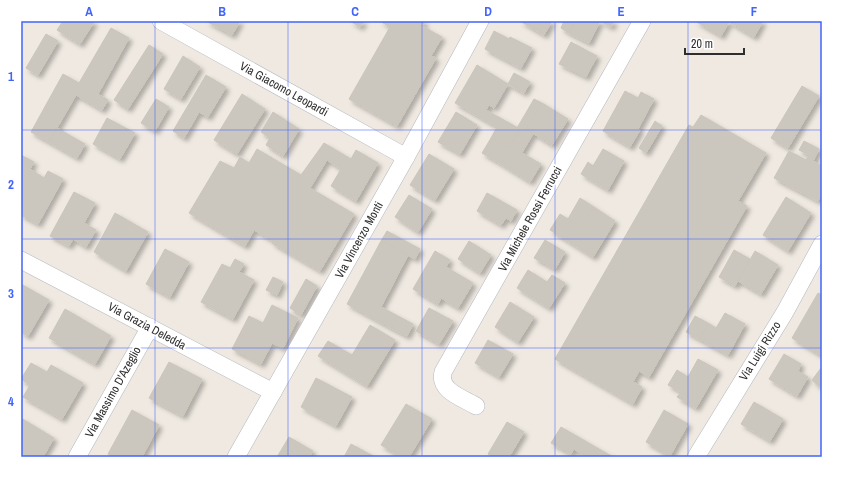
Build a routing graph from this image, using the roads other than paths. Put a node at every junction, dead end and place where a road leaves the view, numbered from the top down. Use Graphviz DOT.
graph roads {
  1 [pos="161,21"];
  2 [pos="480,21"];
  3 [pos="642,21"];
  4 [pos="406,157"];
  5 [pos="822,244"];
  6 [pos="21,260"];
  7 [pos="150,327"];
  8 [pos="273,392"];
  9 [pos="476,406"];
  10 [pos="77,457"];
  11 [pos="236,457"];
  12 [pos="696,457"];
  1 -- 4 [label="street, Via Giacomo Leopardi"];
  2 -- 4 [label="street, Via Vincenzo Monti"];
  3 -- 9 [label="street, Via Michele Rossi Ferrucci"];
  4 -- 8 [label="street, Via Vincenzo Monti"];
  5 -- 12 [label="street, Via Luigi Rizzo"];
  6 -- 7 [label="street, Via Grazia Deledda"];
  7 -- 8 [label="street, Via Grazia Deledda"];
  7 -- 10 [label="street, Via Massimo D'Azeglio"];
  8 -- 11 [label="street, Via Vincenzo Monti"];
}
